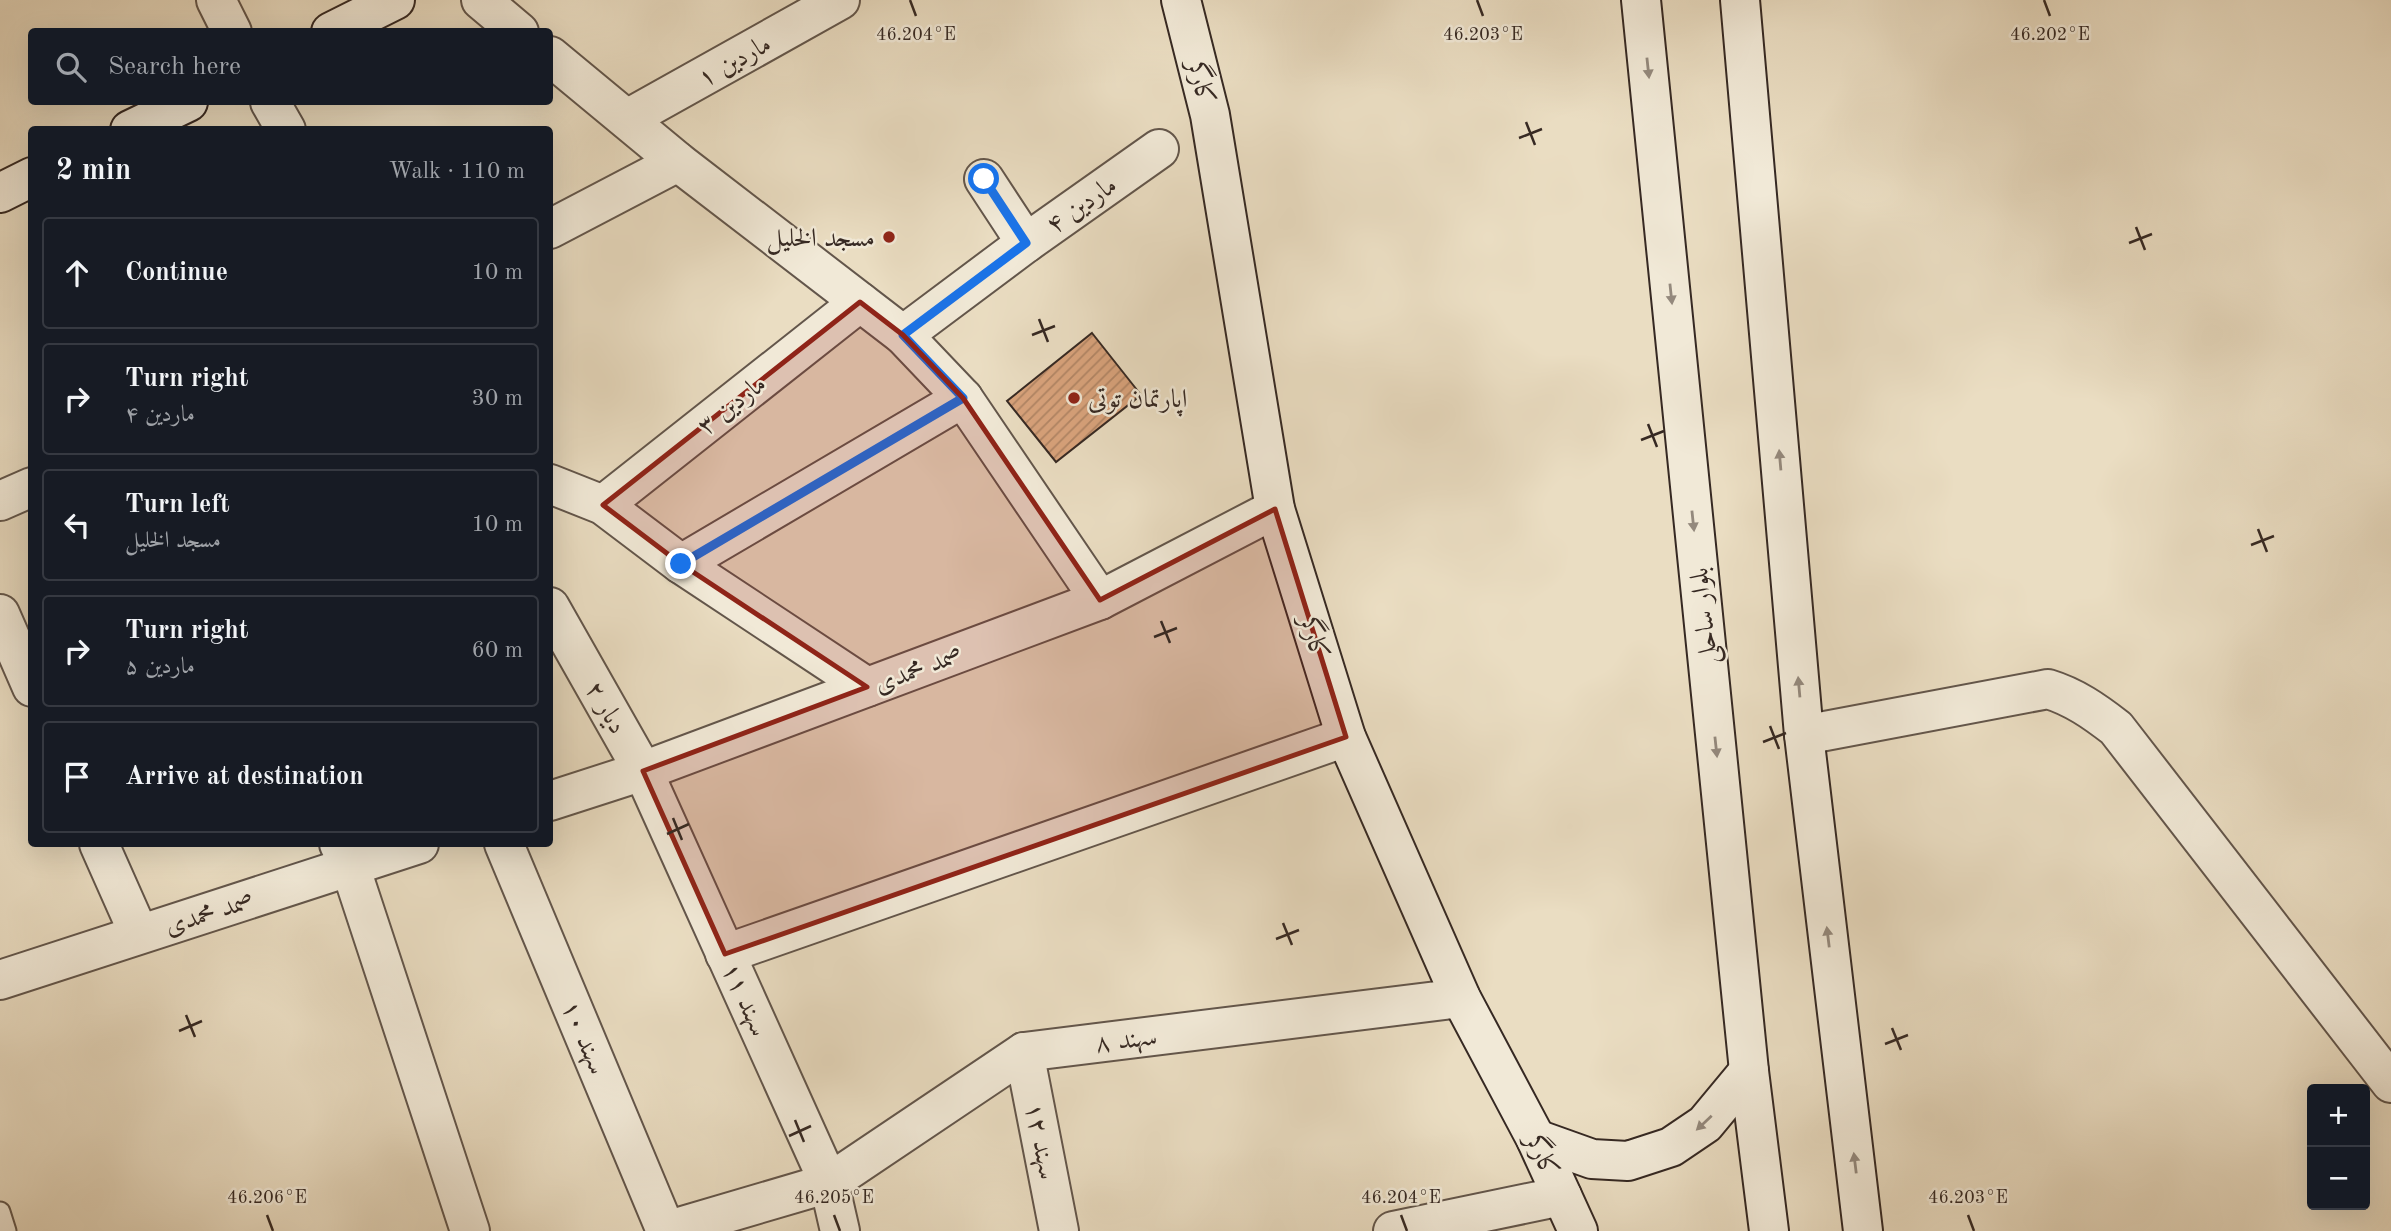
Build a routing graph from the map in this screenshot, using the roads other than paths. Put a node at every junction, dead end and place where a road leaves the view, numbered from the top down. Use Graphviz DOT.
graph roads {
  1 [pos="216,0"];
  2 [pos="396,0"];
  3 [pos="481,0"];
  4 [pos="840,0"];
  5 [pos="1181,0"];
  6 [pos="1641,0"];
  7 [pos="1740,0"];
  8 [pos="230,28"];
  9 [pos="339,28"];
  10 [pos="514,28"];
  11 [pos="553,58"];
  12 [pos="182,105"];
  13 [pos="272,105"];
  14 [pos="627,119"];
  15 [pos="138,126"];
  16 [pos="284,126"];
  17 [pos="1158,149"];
  18 [pos="678,162"];
  19 [pos="28,179"];
  20 [pos="984,179"];
  21 [pos="0,193"];
  22 [pos="553,227"];
  23 [pos="1026,243"];
  24 [pos="860,302"];
  25 [pos="903,335"];
  26 [pos="963,398"];
  27 [pos="553,485"];
  28 [pos="28,489"];
  29 [pos="0,501"];
  30 [pos="603,505"];
  31 [pos="1275,509"];
  32 [pos="681,564"];
  33 [pos="1100,600"];
  34 [pos="553,612"];
  35 [pos="0,614"];
  36 [pos="28,678"];
  37 [pos="867,687"];
  38 [pos="1804,735"];
  39 [pos="1346,737"];
  40 [pos="643,771"];
  41 [pos="553,800"];
  42 [pos="100,847"];
  43 [pos="399,847"];
  44 [pos="505,847"];
  45 [pos="345,855"];
  46 [pos="139,934"];
  47 [pos="726,954"];
  48 [pos="0,980"];
  49 [pos="1461,998"];
  50 [pos="1024,1052"];
  51 [pos="1749,1071"];
  52 [pos="2391,1083"];
  53 [pos="1536,1139"];
  54 [pos="829,1183"];
  55 [pos="1562,1196"];
  56 [pos="0,1212"];
  57 [pos="6,1231"];
  58 [pos="470,1231"];
  59 [pos="666,1231"];
  60 [pos="840,1231"];
  61 [pos="1059,1231"];
  62 [pos="1393,1231"];
  63 [pos="1578,1231"];
  64 [pos="1769,1231"];
  65 [pos="1863,1231"];
  1 -- 8 [label="street"];
  2 -- 9 [label="street"];
  3 -- 10 [label="street"];
  4 -- 14 [label="street, ماردین ۱"];
  5 -- 31 [label="street, کارگر"];
  6 -- 51 [label="street, بلوار ساحلی, one-way"];
  38 -- 7 [label="street, one-way"];
  11 -- 14 [label="street"];
  12 -- 15 [label="street"];
  13 -- 16 [label="street"];
  14 -- 18 [label="street"];
  17 -- 23 [label="street, ماردین ۴"];
  18 -- 22 [label="street"];
  18 -- 24 [label="street"];
  19 -- 21 [label="street"];
  20 -- 23 [label="street"];
  23 -- 25 [label="street, ماردین ۴"];
  24 -- 25 [label="street"];
  24 -- 30 [label="street, ماردین ۳"];
  25 -- 26 [label="street"];
  26 -- 32 [label="street"];
  26 -- 33 [label="street"];
  27 -- 30 [label="street"];
  28 -- 29 [label="street"];
  30 -- 32 [label="street"];
  31 -- 33 [label="street, صمد محمدی"];
  31 -- 39 [label="street, کارگر"];
  32 -- 37 [label="street"];
  33 -- 37 [label="street, صمد محمدی"];
  34 -- 40 [label="street, دیار ۲"];
  35 -- 36 [label="street"];
  37 -- 40 [label="street, صمد محمدی"];
  38 -- 52 [label="street"];
  65 -- 38 [label="street, one-way"];
  39 -- 47 [label="street"];
  39 -- 49 [label="street, کارگر"];
  40 -- 41 [label="street, صمد محمدی"];
  40 -- 47 [label="street, سهند ۱۱"];
  42 -- 46 [label="street"];
  43 -- 45 [label="street, صمد محمدی"];
  44 -- 59 [label="street, سهند ۱۰"];
  45 -- 46 [label="street, صمد محمدی"];
  45 -- 58 [label="street"];
  46 -- 48 [label="street, صمد محمدی"];
  47 -- 54 [label="street, سهند ۱۱"];
  49 -- 50 [label="street, سهند ۸"];
  49 -- 53 [label="street, کارگر"];
  50 -- 54 [label="street, سهند ۸"];
  50 -- 61 [label="street, سهند ۱۲"];
  51 -- 53 [label="street, one-way"];
  51 -- 64 [label="street, بلوار ساحلی"];
  53 -- 55 [label="street, کارگر"];
  54 -- 59 [label="street, سهند ۸"];
  54 -- 60 [label="street, سهند ۱۱"];
  55 -- 62 [label="street"];
  55 -- 63 [label="street, کارگر"];
  56 -- 57 [label="lane"];
}
